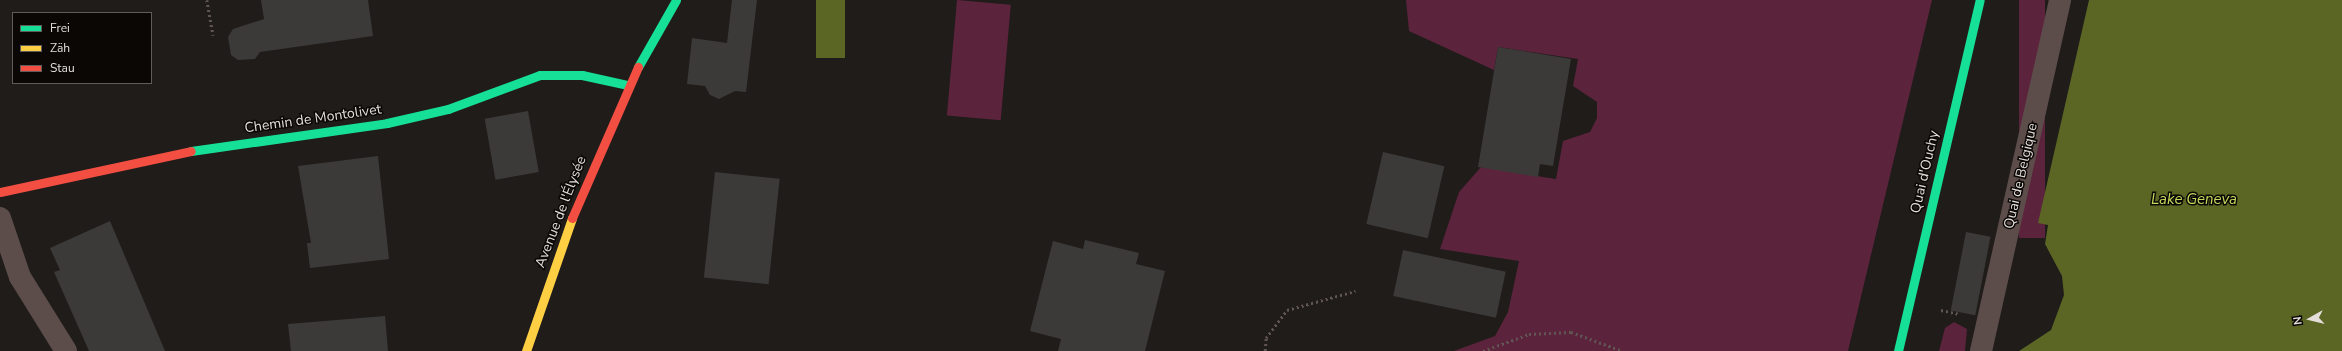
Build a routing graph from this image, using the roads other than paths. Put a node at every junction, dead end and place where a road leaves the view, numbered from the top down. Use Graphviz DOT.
graph roads {
  1 [pos="676,0"];
  2 [pos="1980,0"];
  3 [pos="2060,0"];
  4 [pos="627,85"];
  5 [pos="0,192"];
  6 [pos="0,218"];
  7 [pos="66,351"];
  8 [pos="526,351"];
  9 [pos="1898,351"];
  10 [pos="1981,351"];
  1 -- 4 [label="street, Avenue de l'Élysée"];
  2 -- 9 [label="street, Quai d'Ouchy"];
  3 -- 10 [label="street, Quai de Belgique"];
  4 -- 5 [label="street, Chemin de Montolivet"];
  4 -- 8 [label="street, Avenue de l'Élysée"];
  6 -- 7 [label="street"];
}
